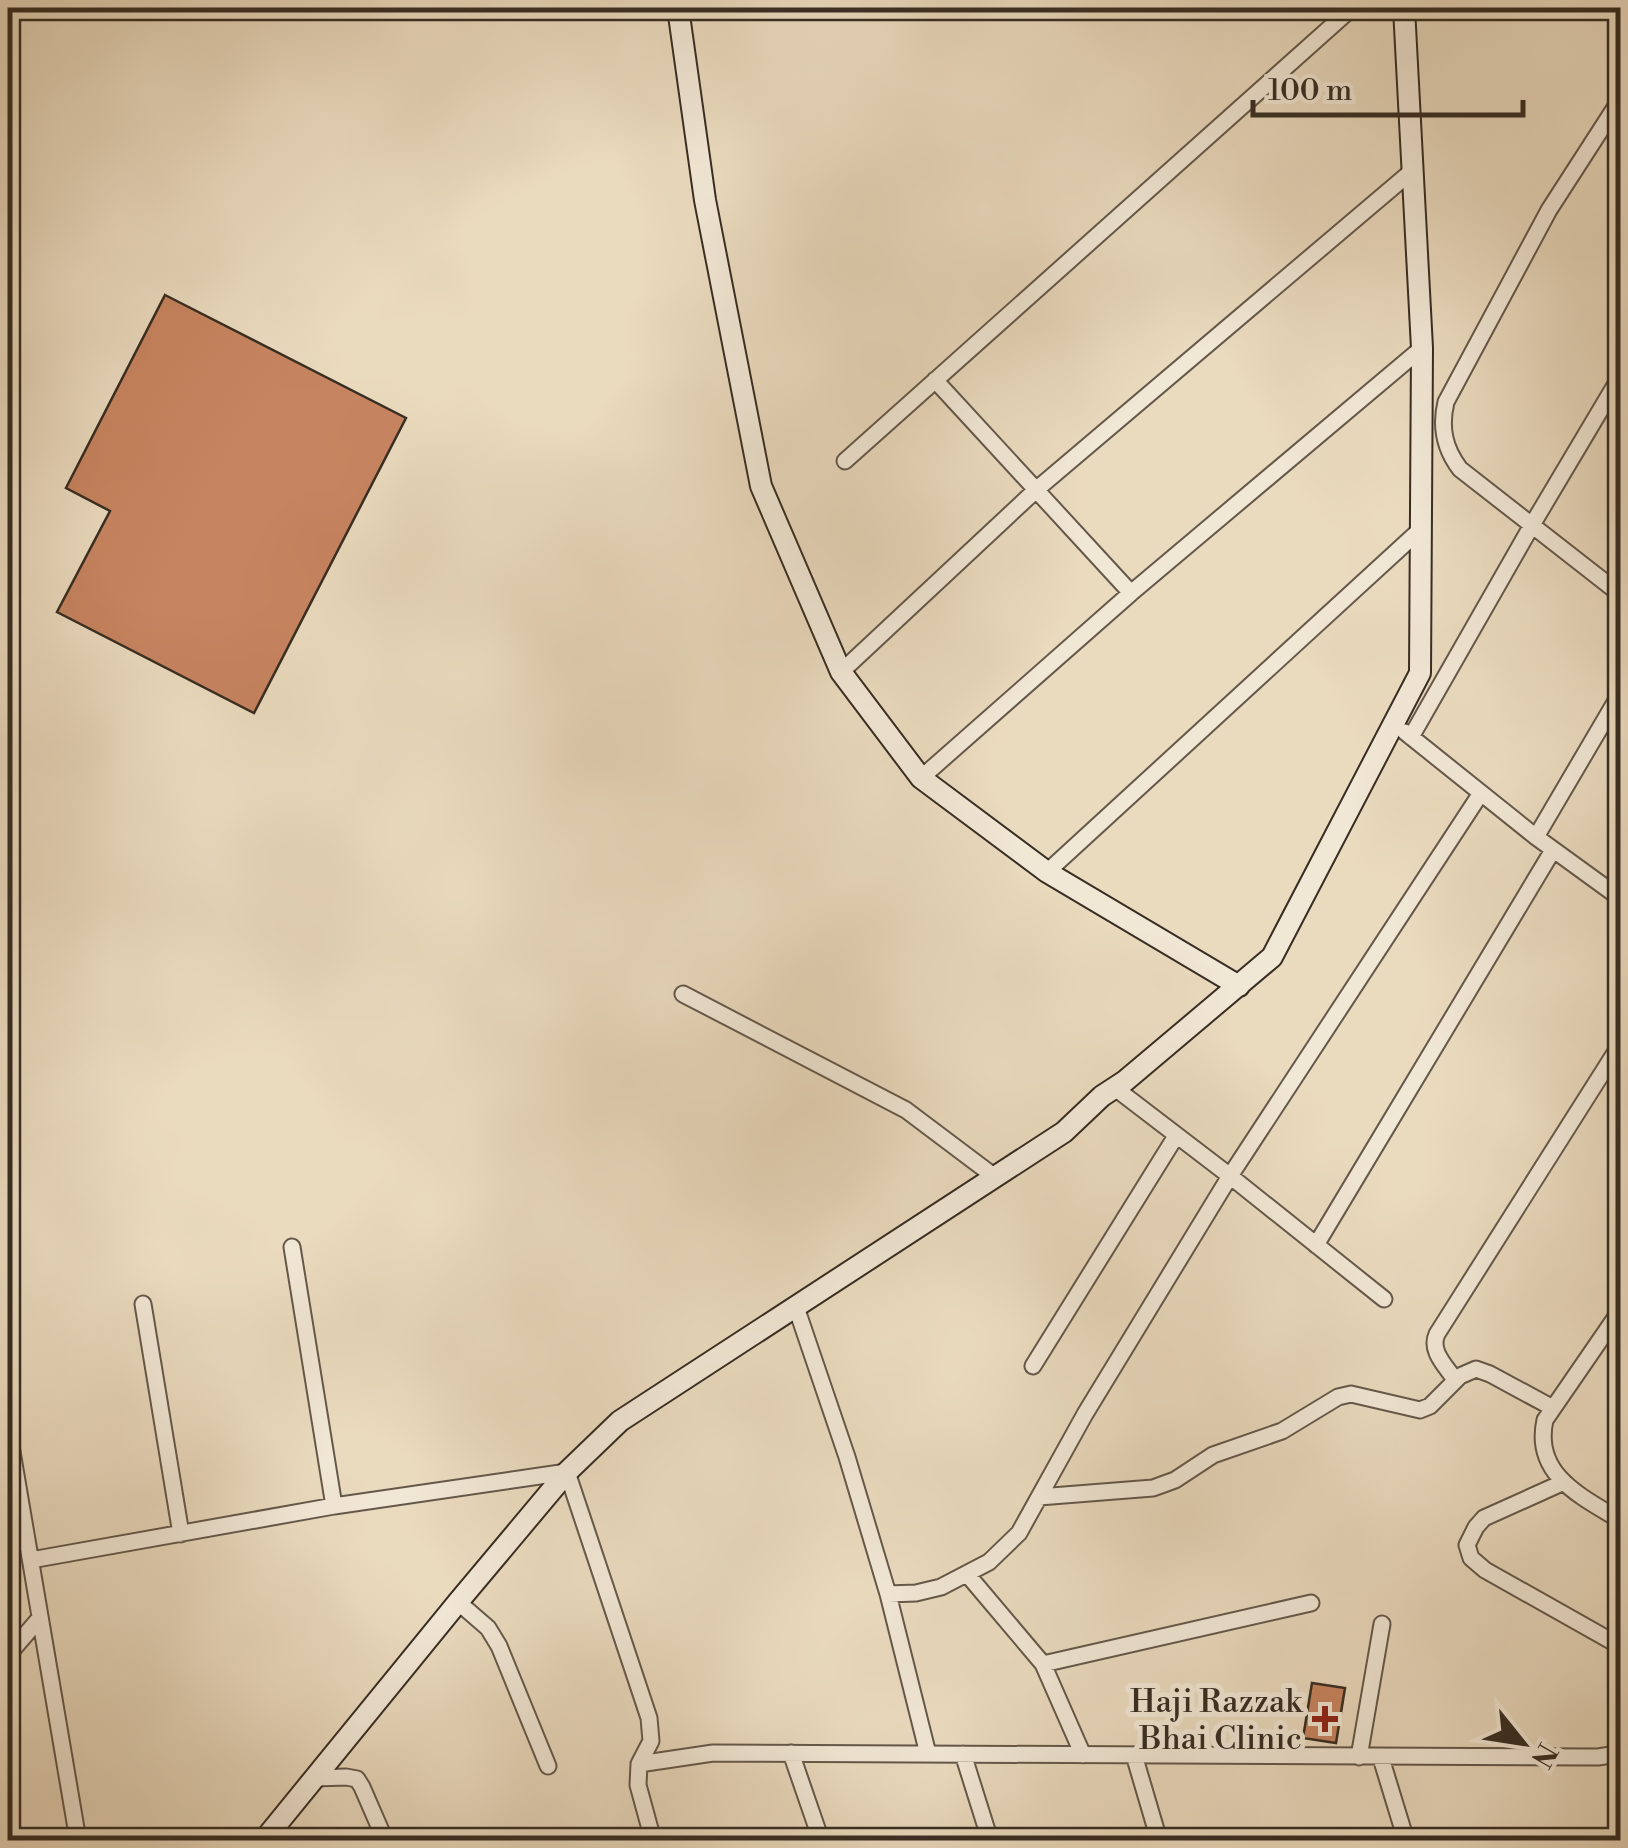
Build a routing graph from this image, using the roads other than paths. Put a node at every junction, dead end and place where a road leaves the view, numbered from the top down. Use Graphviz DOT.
graph roads {
  1 [pos="678,8"];
  2 [pos="1352,8"];
  3 [pos="1404,8"];
  4 [pos="1620,100"];
  5 [pos="1412,171"];
  6 [pos="1422,348"];
  7 [pos="1620,377"];
  8 [pos="935,380"];
  9 [pos="845,461"];
  10 [pos="1037,488"];
  11 [pos="1532,525"];
  12 [pos="1421,529"];
  13 [pos="1131,593"];
  14 [pos="1620,594"];
  15 [pos="842,672"];
  16 [pos="1620,694"];
  17 [pos="1402,730"];
  18 [pos="920,778"];
  19 [pos="1481,794"];
  20 [pos="1536,837"];
  21 [pos="1553,850"];
  22 [pos="1047,872"];
  23 [pos="1620,898"];
  24 [pos="1239,986"];
  25 [pos="684,994"];
  26 [pos="1620,1045"];
  27 [pos="1115,1088"];
  28 [pos="1176,1136"];
  29 [pos="1230,1176"];
  30 [pos="996,1177"];
  31 [pos="1316,1245"];
  32 [pos="292,1247"];
  33 [pos="1384,1298"];
  34 [pos="142,1304"];
  35 [pos="796,1307"];
  36 [pos="1620,1311"];
  37 [pos="1033,1366"];
  38 [pos="1456,1380"];
  39 [pos="1554,1408"];
  40 [pos="8,1428"];
  41 [pos="567,1472"];
  42 [pos="1564,1482"];
  43 [pos="1039,1496"];
  44 [pos="334,1506"];
  45 [pos="1620,1520"];
  46 [pos="181,1534"];
  47 [pos="31,1560"];
  48 [pos="967,1574"];
  49 [pos="888,1594"];
  50 [pos="458,1602"];
  51 [pos="1311,1602"];
  52 [pos="40,1619"];
  53 [pos="1382,1624"];
  54 [pos="1620,1646"];
  55 [pos="8,1655"];
  56 [pos="1043,1664"];
  57 [pos="1620,1751"];
  58 [pos="792,1752"];
  59 [pos="928,1754"];
  60 [pos="963,1754"];
  61 [pos="1083,1755"];
  62 [pos="1134,1755"];
  63 [pos="1359,1757"];
  64 [pos="1382,1758"];
  65 [pos="639,1764"];
  66 [pos="548,1766"];
  67 [pos="316,1778"];
  68 [pos="78,1840"];
  69 [pos="264,1840"];
  70 [pos="385,1840"];
  71 [pos="654,1840"];
  72 [pos="821,1840"];
  73 [pos="990,1840"];
  74 [pos="1158,1840"];
  75 [pos="1406,1840"];
  1 -- 15 [label="street"];
  2 -- 8 [label="street"];
  3 -- 5 [label="street"];
  4 -- 11 [label="street"];
  5 -- 6 [label="street"];
  5 -- 10 [label="street"];
  6 -- 12 [label="street"];
  6 -- 13 [label="street"];
  7 -- 11 [label="street"];
  8 -- 9 [label="street"];
  8 -- 10 [label="street"];
  10 -- 13 [label="street"];
  10 -- 15 [label="street"];
  11 -- 14 [label="street"];
  11 -- 17 [label="street"];
  12 -- 17 [label="street"];
  12 -- 22 [label="street"];
  13 -- 18 [label="street"];
  15 -- 18 [label="street"];
  16 -- 20 [label="street"];
  17 -- 19 [label="street"];
  17 -- 24 [label="street"];
  18 -- 22 [label="street"];
  19 -- 20 [label="street"];
  19 -- 29 [label="street"];
  20 -- 21 [label="street"];
  21 -- 23 [label="street"];
  21 -- 31 [label="street"];
  22 -- 24 [label="street"];
  24 -- 27 [label="street"];
  25 -- 30 [label="street"];
  26 -- 38 [label="street"];
  27 -- 28 [label="street"];
  27 -- 30 [label="street"];
  28 -- 29 [label="street"];
  28 -- 37 [label="street"];
  29 -- 31 [label="street"];
  29 -- 43 [label="street"];
  30 -- 35 [label="street"];
  31 -- 33 [label="street"];
  32 -- 44 [label="street"];
  34 -- 46 [label="street"];
  35 -- 41 [label="street"];
  35 -- 49 [label="street"];
  36 -- 39 [label="street"];
  38 -- 39 [label="street"];
  38 -- 43 [label="street"];
  39 -- 42 [label="street"];
  40 -- 47 [label="street"];
  41 -- 44 [label="street"];
  41 -- 50 [label="street"];
  41 -- 65 [label="street"];
  42 -- 45 [label="street"];
  42 -- 54 [label="street"];
  43 -- 48 [label="street"];
  44 -- 46 [label="street"];
  46 -- 47 [label="street"];
  47 -- 52 [label="street"];
  48 -- 49 [label="street"];
  48 -- 56 [label="street"];
  49 -- 59 [label="street"];
  50 -- 66 [label="street"];
  50 -- 67 [label="street"];
  51 -- 56 [label="street"];
  52 -- 55 [label="street"];
  52 -- 68 [label="street"];
  53 -- 63 [label="street"];
  56 -- 61 [label="street"];
  57 -- 64 [label="street"];
  58 -- 59 [label="street"];
  58 -- 65 [label="street"];
  58 -- 72 [label="street"];
  59 -- 60 [label="street"];
  60 -- 61 [label="street"];
  60 -- 73 [label="street"];
  61 -- 62 [label="street"];
  62 -- 63 [label="street"];
  62 -- 74 [label="street"];
  63 -- 64 [label="street"];
  64 -- 75 [label="street"];
  65 -- 71 [label="street"];
  67 -- 69 [label="street"];
  67 -- 70 [label="street"];
}
